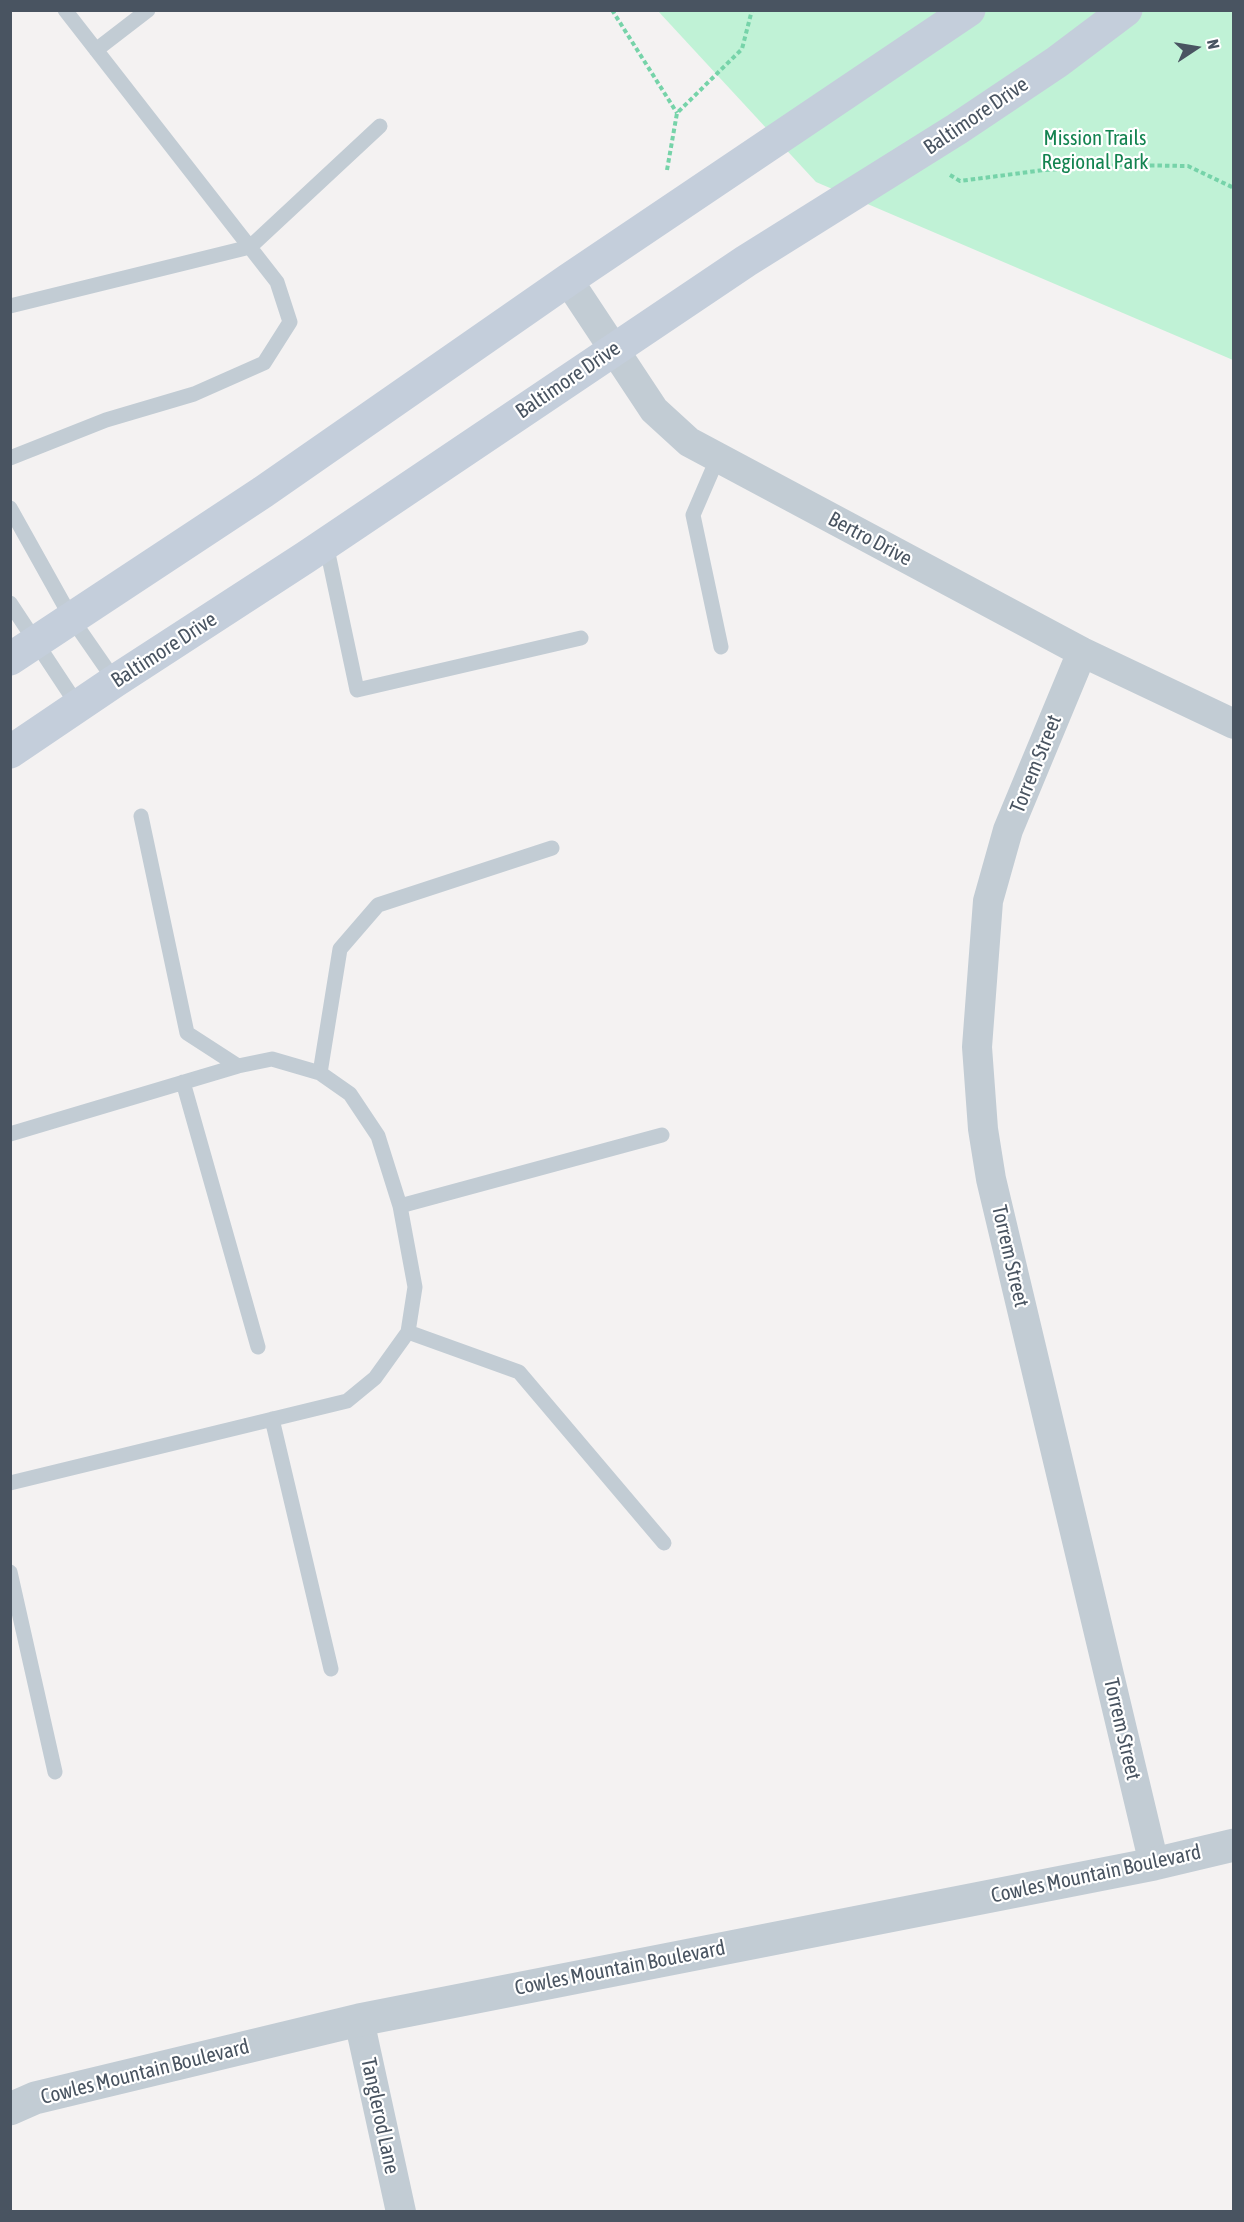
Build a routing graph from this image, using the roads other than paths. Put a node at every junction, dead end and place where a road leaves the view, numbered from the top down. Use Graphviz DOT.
graph roads {
  1 [pos="65,10"];
  2 [pos="148,10"];
  3 [pos="969,10"];
  4 [pos="1126,10"];
  5 [pos="96,50"];
  6 [pos="381,126"];
  7 [pos="250,246"];
  8 [pos="568,280"];
  9 [pos="10,306"];
  10 [pos="615,349"];
  11 [pos="718,457"];
  12 [pos="10,458"];
  13 [pos="10,508"];
  14 [pos="326,544"];
  15 [pos="10,603"];
  16 [pos="72,619"];
  17 [pos="581,638"];
  18 [pos="721,647"];
  19 [pos="24,651"];
  20 [pos="1082,652"];
  21 [pos="114,681"];
  22 [pos="78,706"];
  23 [pos="1233,724"];
  24 [pos="10,752"];
  25 [pos="141,816"];
  26 [pos="552,848"];
  27 [pos="238,1066"];
  28 [pos="320,1072"];
  29 [pos="183,1082"];
  30 [pos="10,1134"];
  31 [pos="662,1135"];
  32 [pos="400,1206"];
  33 [pos="408,1332"];
  34 [pos="258,1347"];
  35 [pos="272,1419"];
  36 [pos="10,1483"];
  37 [pos="664,1543"];
  38 [pos="10,1572"];
  39 [pos="331,1669"];
  40 [pos="55,1772"];
  41 [pos="1233,1845"];
  42 [pos="1154,1864"];
  43 [pos="359,2020"];
  44 [pos="10,2109"];
  45 [pos="401,2211"];
  1 -- 5 [label="lane"];
  2 -- 5 [label="lane"];
  3 -- 8 [label="main road"];
  4 -- 10 [label="main road, Baltimore Drive"];
  5 -- 7 [label="lane"];
  6 -- 7 [label="lane"];
  7 -- 9 [label="lane"];
  7 -- 12 [label="lane"];
  8 -- 10 [label="street, Bertro Drive"];
  8 -- 16 [label="main road"];
  10 -- 11 [label="street, Bertro Drive"];
  10 -- 14 [label="main road, Baltimore Drive"];
  11 -- 18 [label="lane"];
  11 -- 20 [label="street, Bertro Drive"];
  13 -- 16 [label="lane"];
  14 -- 17 [label="lane"];
  14 -- 21 [label="main road, Baltimore Drive"];
  15 -- 19 [label="lane"];
  16 -- 19 [label="main road"];
  16 -- 21 [label="lane"];
  19 -- 22 [label="lane"];
  20 -- 23 [label="street, Bertro Drive"];
  20 -- 42 [label="street, Torrem Street"];
  21 -- 22 [label="main road, Baltimore Drive"];
  22 -- 24 [label="main road, Baltimore Drive"];
  25 -- 27 [label="lane"];
  26 -- 28 [label="lane"];
  27 -- 28 [label="lane"];
  27 -- 29 [label="lane"];
  28 -- 32 [label="lane"];
  29 -- 30 [label="lane"];
  29 -- 34 [label="lane"];
  31 -- 32 [label="lane"];
  32 -- 33 [label="lane"];
  33 -- 35 [label="lane"];
  33 -- 37 [label="lane"];
  35 -- 36 [label="lane"];
  35 -- 39 [label="lane"];
  38 -- 40 [label="lane"];
  41 -- 42 [label="street, Cowles Mountain Boulevard"];
  42 -- 43 [label="street, Cowles Mountain Boulevard"];
  43 -- 44 [label="street, Cowles Mountain Boulevard"];
  43 -- 45 [label="street, Tanglerod Lane"];
}
